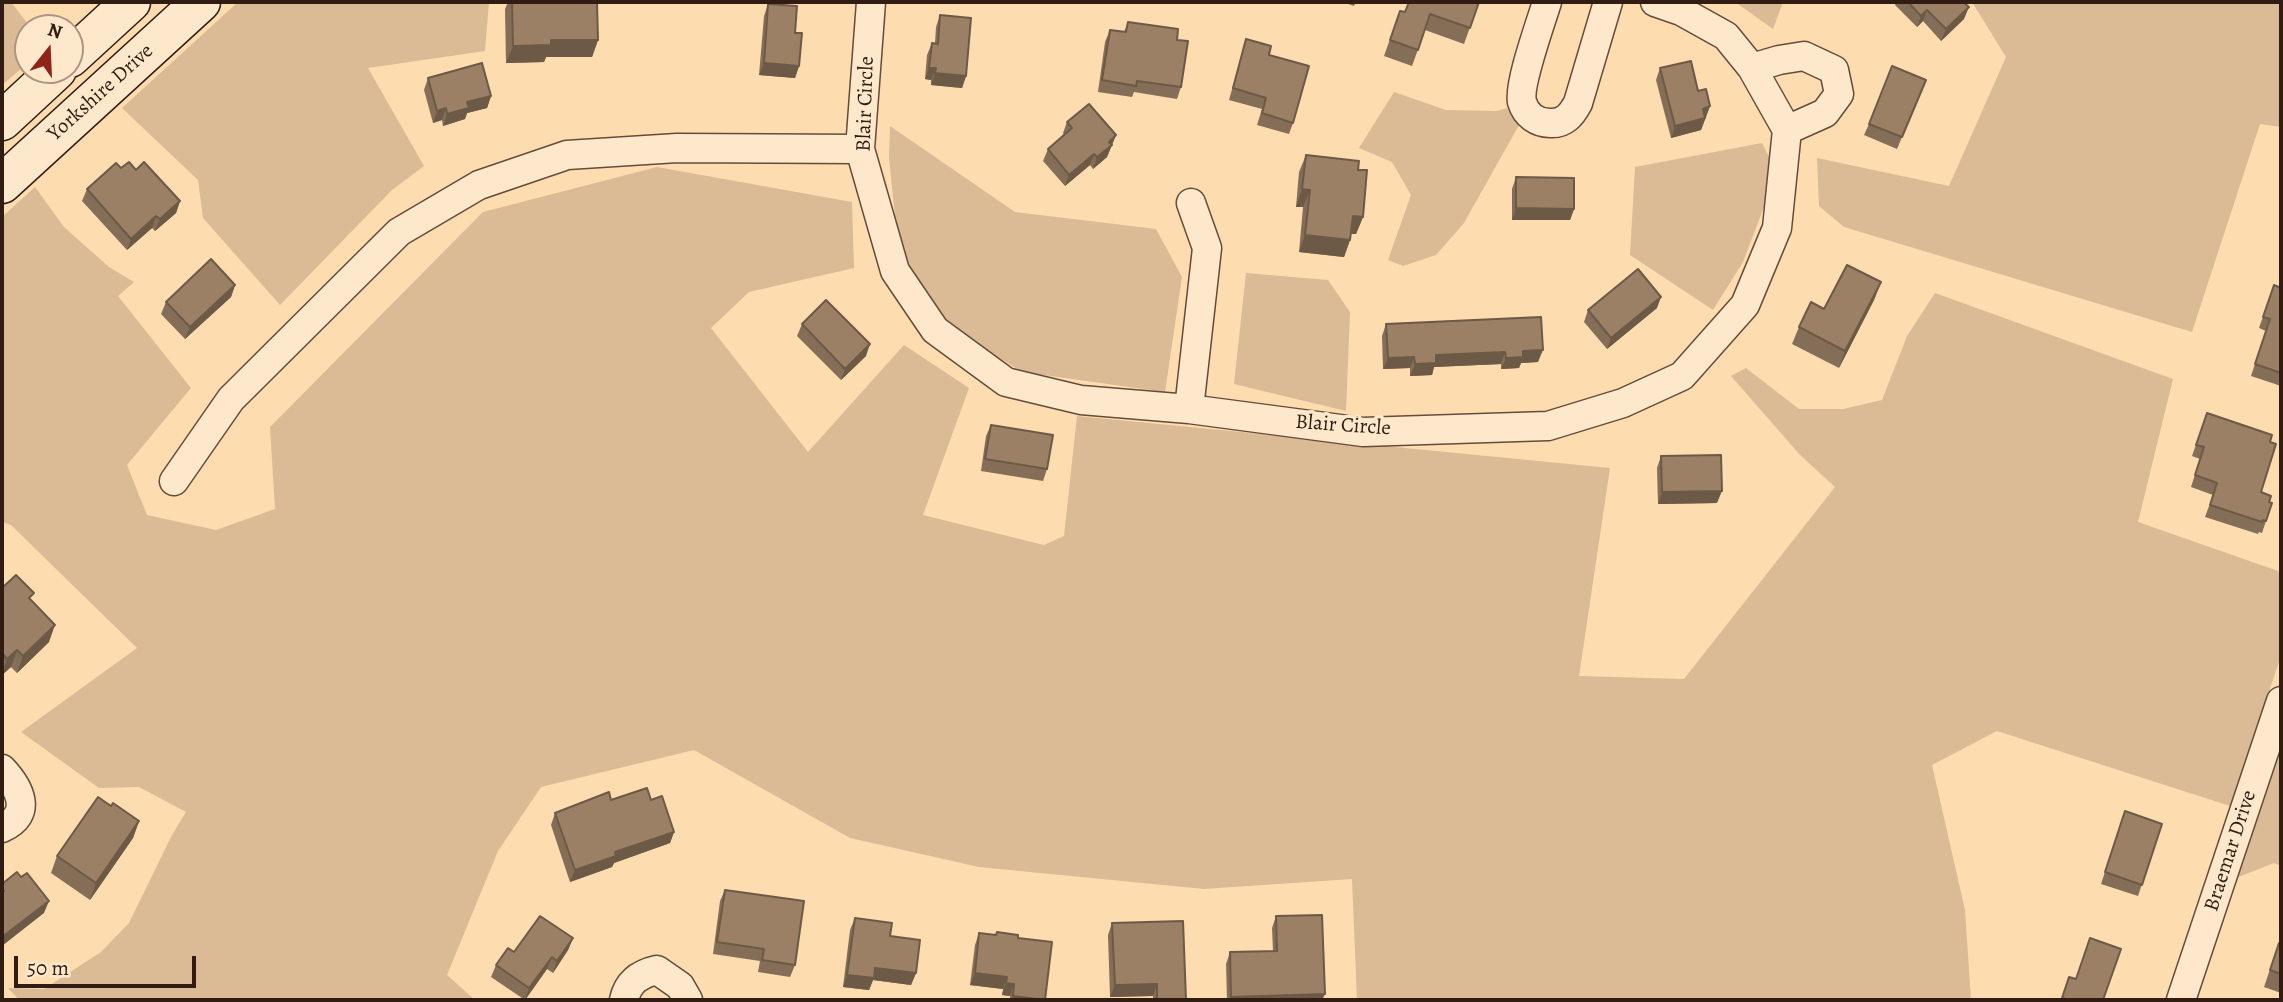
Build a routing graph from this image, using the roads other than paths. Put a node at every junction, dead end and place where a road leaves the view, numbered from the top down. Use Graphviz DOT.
graph roads {
  1 [pos="131,2"];
  2 [pos="201,2"];
  3 [pos="871,2"];
  4 [pos="1547,2"];
  5 [pos="1608,2"];
  6 [pos="1655,2"];
  7 [pos="84,45"];
  8 [pos="1752,68"];
  9 [pos="42,84"];
  10 [pos="2,121"];
  11 [pos="1787,130"];
  12 [pos="860,149"];
  13 [pos="2,184"];
  14 [pos="1191,203"];
  15 [pos="1189,409"];
  16 [pos="174,481"];
  17 [pos="2281,701"];
  18 [pos="2,769"];
  19 [pos="2,828"];
  20 [pos="624,1000"];
  21 [pos="688,1000"];
  22 [pos="2181,1000"];
  1 -- 7 [label="street"];
  2 -- 13 [label="street, Yorkshire Drive"];
  3 -- 12 [label="street, Blair Circle"];
  4 -- 5 [label="street"];
  6 -- 8 [label="street"];
  8 -- 11 [label="street"];
  8 -- 11 [label="street"];
  9 -- 10 [label="street"];
  11 -- 15 [label="street, Blair Circle"];
  12 -- 15 [label="street, Blair Circle"];
  12 -- 16 [label="street"];
  14 -- 15 [label="street"];
  17 -- 22 [label="street, Braemar Drive"];
  18 -- 19 [label="street"];
  20 -- 21 [label="street"];
}
